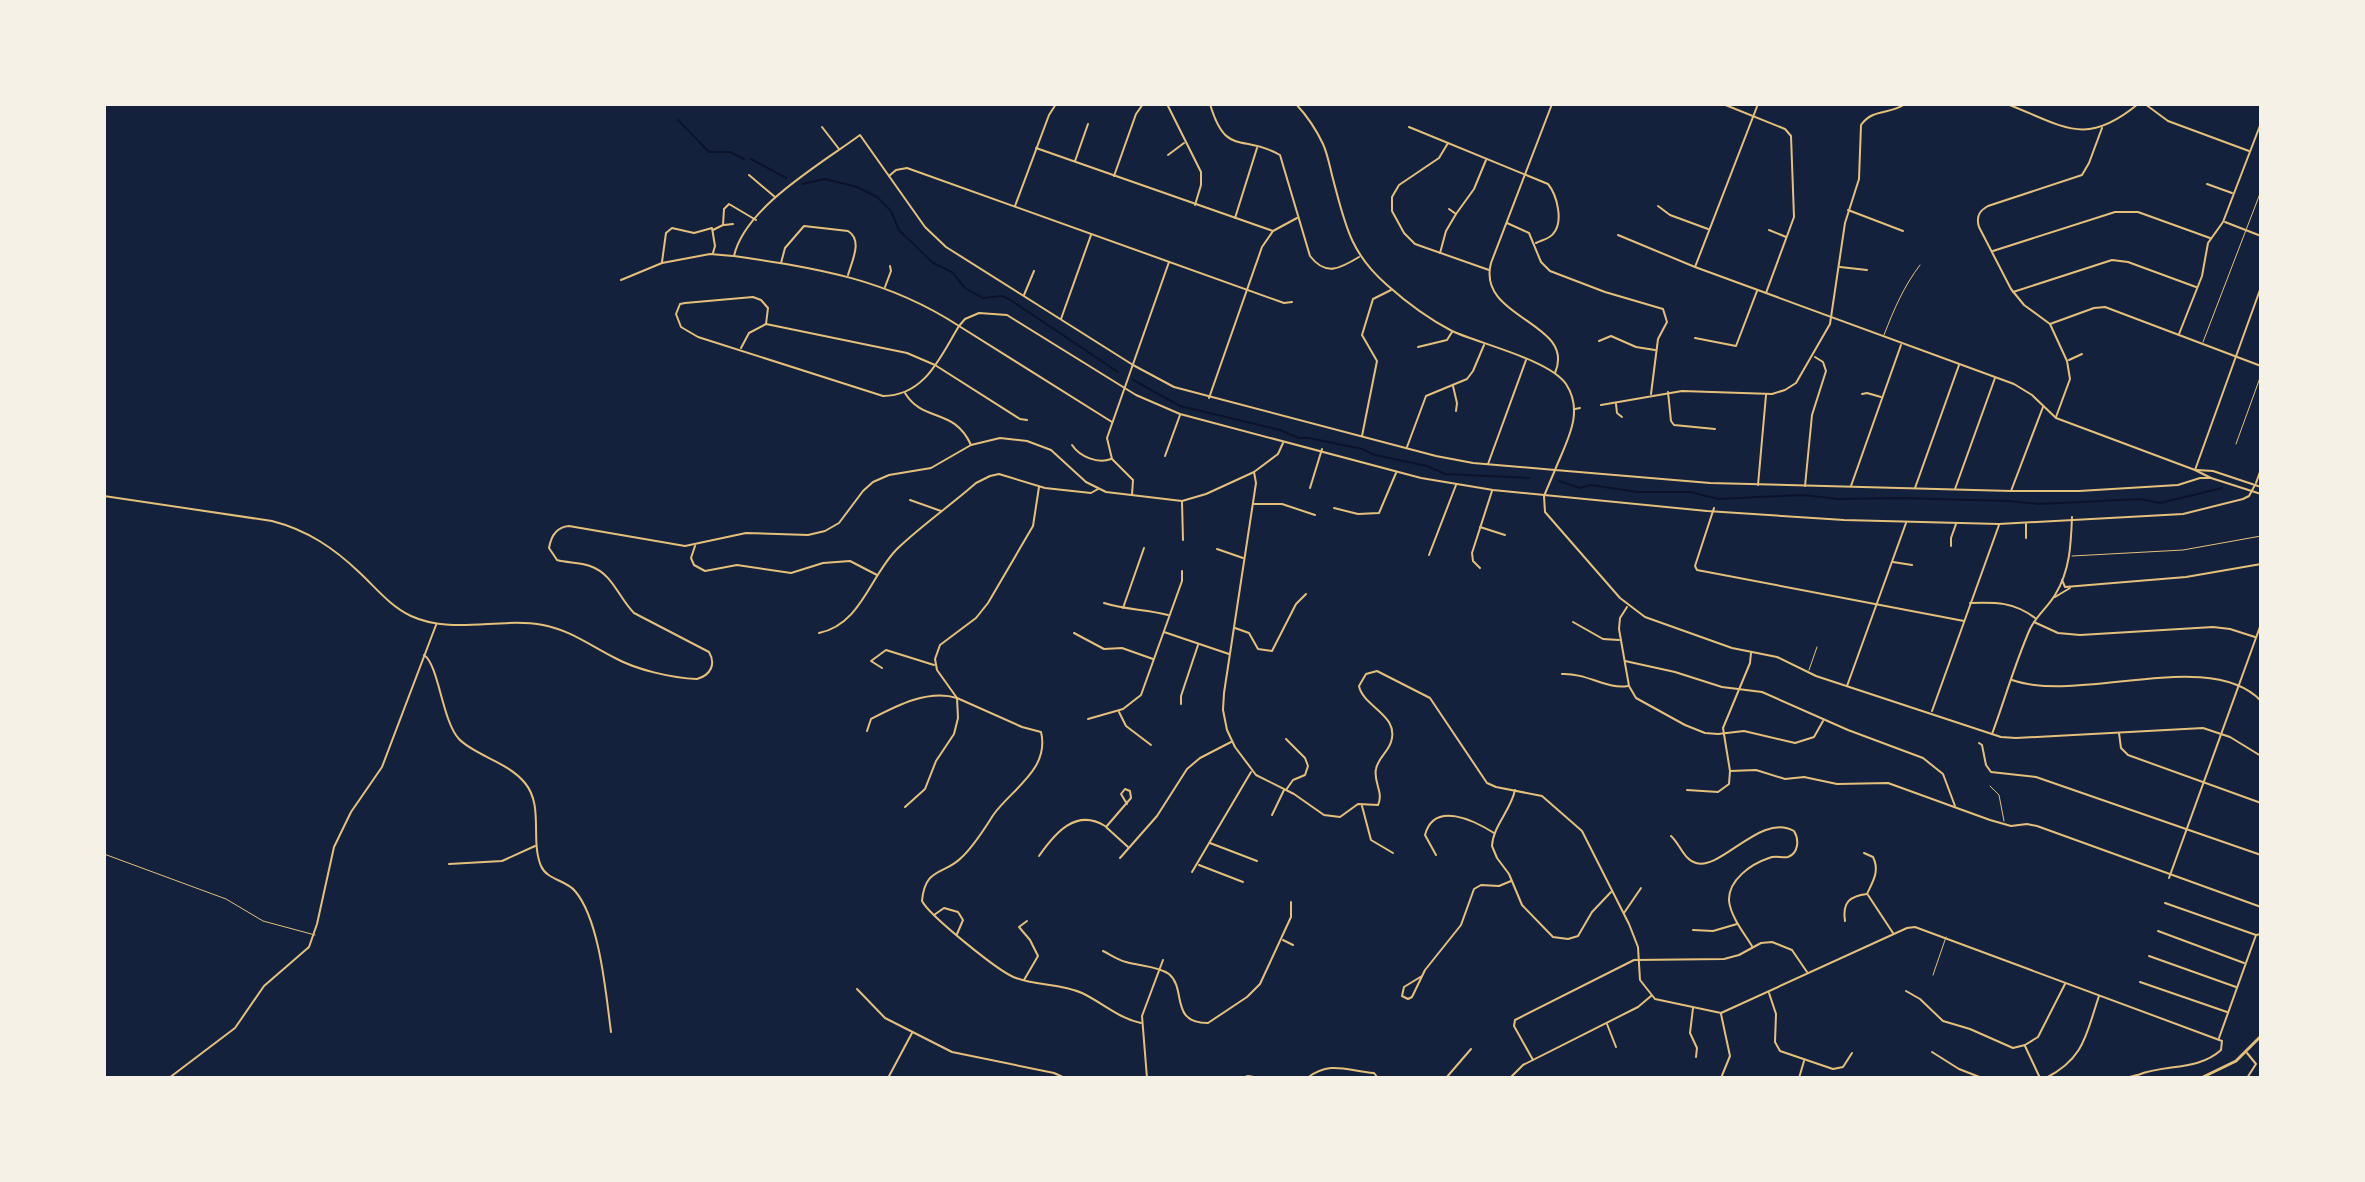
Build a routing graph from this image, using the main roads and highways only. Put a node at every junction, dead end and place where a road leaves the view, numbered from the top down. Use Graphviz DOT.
graph roads {
  1 [pos="2261,1036"];
  2 [pos="2201,1078"];
  1 -- 2 [label="main road"];
}
